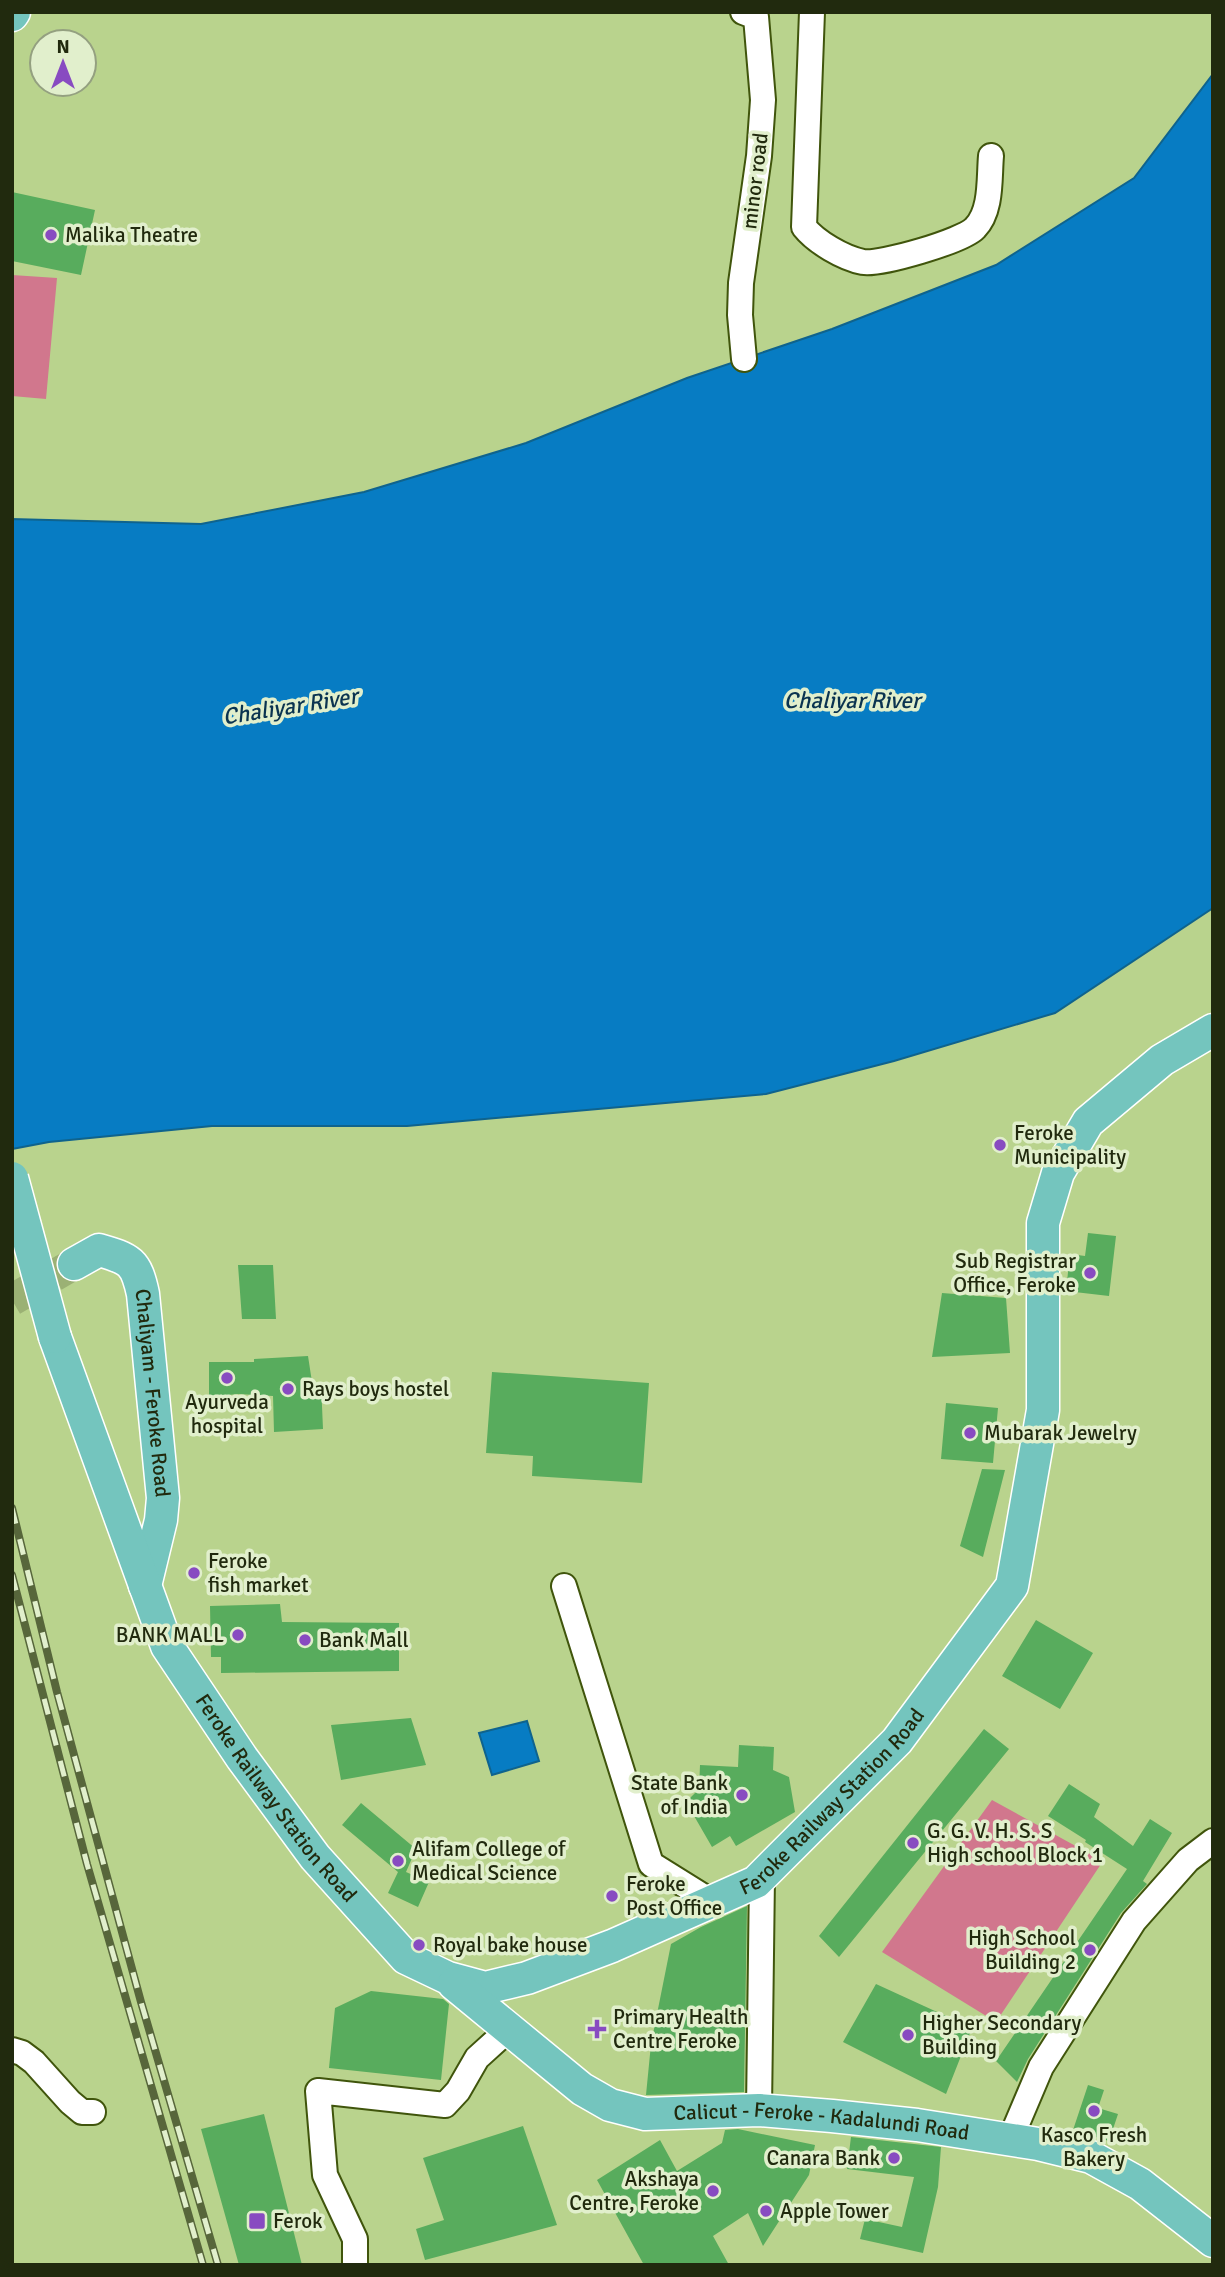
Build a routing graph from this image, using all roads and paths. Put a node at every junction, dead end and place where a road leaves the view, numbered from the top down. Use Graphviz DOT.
graph roads {
  1 [pos="743,12"];
  2 [pos="812,12"];
  3 [pos="991,156"];
  4 [pos="744,359"];
  5 [pos="1213,1030"];
  6 [pos="12,1178"];
  7 [pos="74,1264"];
  8 [pos="145,1586"];
  9 [pos="564,1587"];
  10 [pos="1213,1841"];
  11 [pos="762,1876"];
  12 [pos="712,1902"];
  13 [pos="448,1978"];
  14 [pos="509,2029"];
  15 [pos="12,2050"];
  16 [pos="759,2110"];
  17 [pos="93,2112"];
  18 [pos="1010,2140"];
  19 [pos="1213,2241"];
  20 [pos="355,2265"];
  1 -- 4 [label="street, minor road"];
  2 -- 3 [label="street"];
  5 -- 11 [label="main road, Feroke Railway Station Road"];
  6 -- 8 [label="main road, Feroke Railway Station Road, bridge"];
  7 -- 8 [label="main road, Chaliyam - Feroke Road"];
  8 -- 13 [label="main road, Feroke Railway Station Road"];
  9 -- 12 [label="street"];
  10 -- 18 [label="street"];
  11 -- 12 [label="main road, Feroke Railway Station Road"];
  11 -- 16 [label="street"];
  12 -- 13 [label="main road, Feroke Railway Station Road"];
  13 -- 14 [label="main road, Calicut - Feroke - Kadalundi Road"];
  14 -- 16 [label="main road, Calicut - Feroke - Kadalundi Road"];
  14 -- 20 [label="street"];
  15 -- 17 [label="street"];
  16 -- 18 [label="main road, Calicut - Feroke - Kadalundi Road"];
  18 -- 19 [label="main road, Calicut - Feroke - Kadalundi Road"];
}
